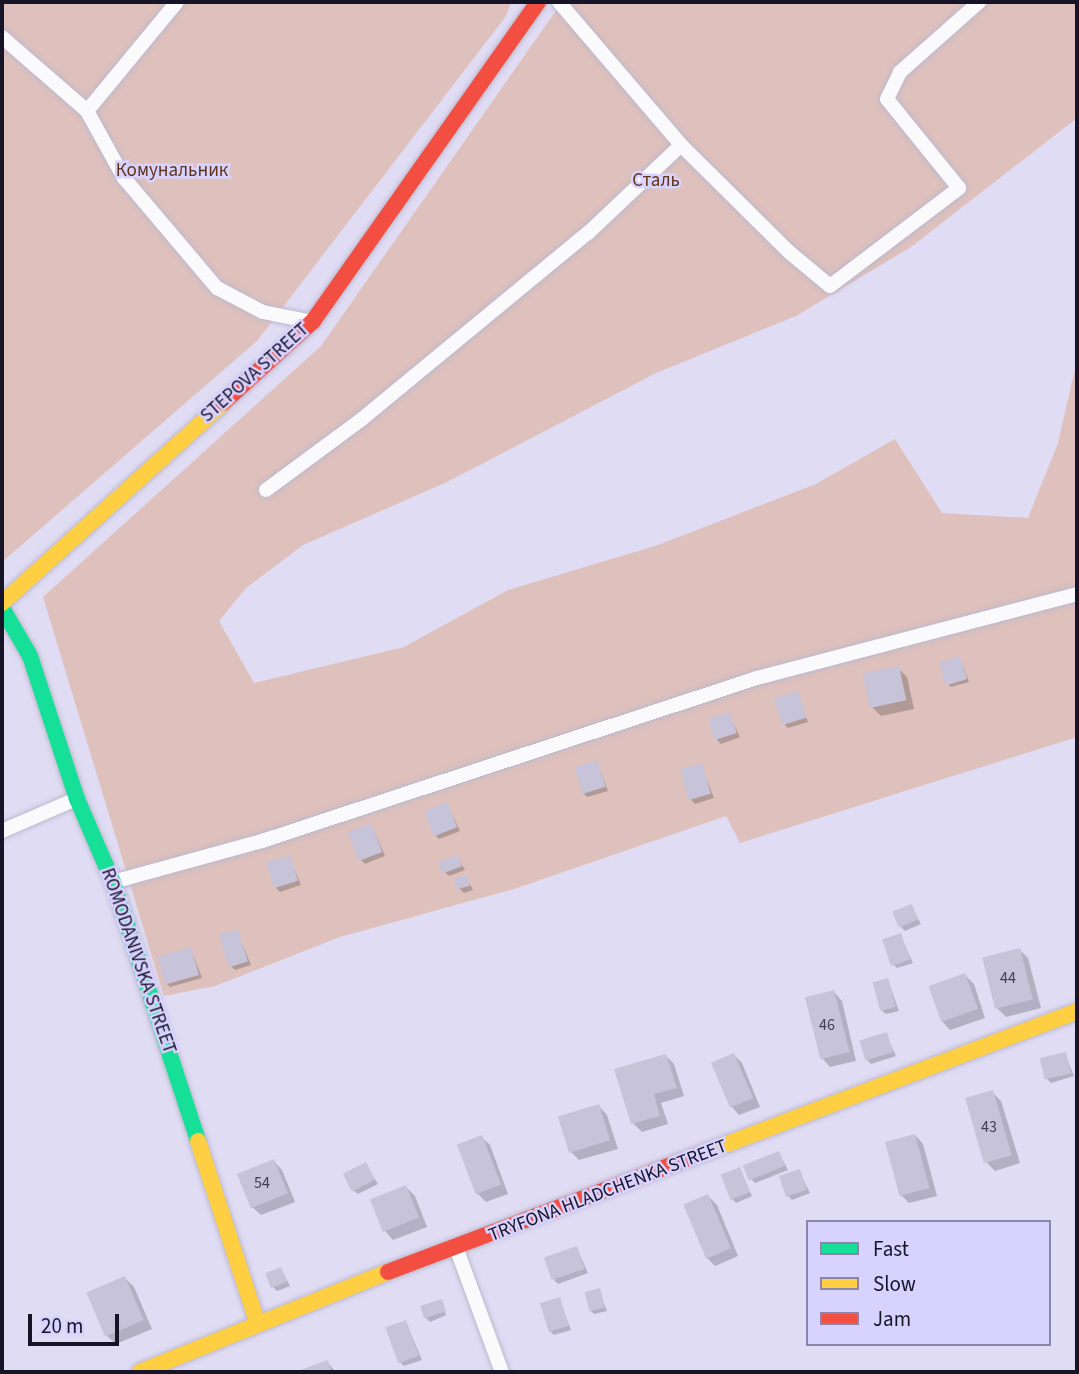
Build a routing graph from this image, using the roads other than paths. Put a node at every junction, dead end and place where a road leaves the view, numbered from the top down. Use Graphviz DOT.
graph roads {
  1 [pos="177,2"];
  2 [pos="538,2"];
  3 [pos="559,2"];
  4 [pos="979,2"];
  5 [pos="2,37"];
  6 [pos="87,111"];
  7 [pos="681,145"];
  8 [pos="313,321"];
  9 [pos="267,490"];
  10 [pos="1077,594"];
  11 [pos="2,605"];
  12 [pos="77,799"];
  13 [pos="2,831"];
  14 [pos="113,882"];
  15 [pos="1077,1011"];
  16 [pos="457,1250"];
  17 [pos="257,1322"];
  18 [pos="140,1372"];
  19 [pos="502,1372"];
  1 -- 6 [label="lane"];
  2 -- 8 [label="street, STEPOVA STREET"];
  3 -- 7 [label="lane"];
  4 -- 7 [label="lane"];
  5 -- 6 [label="lane"];
  6 -- 8 [label="lane"];
  7 -- 9 [label="lane"];
  8 -- 11 [label="street, STEPOVA STREET"];
  10 -- 14 [label="lane"];
  11 -- 12 [label="street, ROMODANIVSKA STREET"];
  12 -- 13 [label="lane"];
  12 -- 14 [label="street, ROMODANIVSKA STREET"];
  14 -- 17 [label="street, ROMODANIVSKA STREET"];
  15 -- 16 [label="street, TRYFONA HLADCHENKA STREET"];
  16 -- 17 [label="street, TRYFONA HLADCHENKA STREET"];
  16 -- 19 [label="lane"];
  17 -- 18 [label="street, TRYFONA HLADCHENKA STREET"];
}
